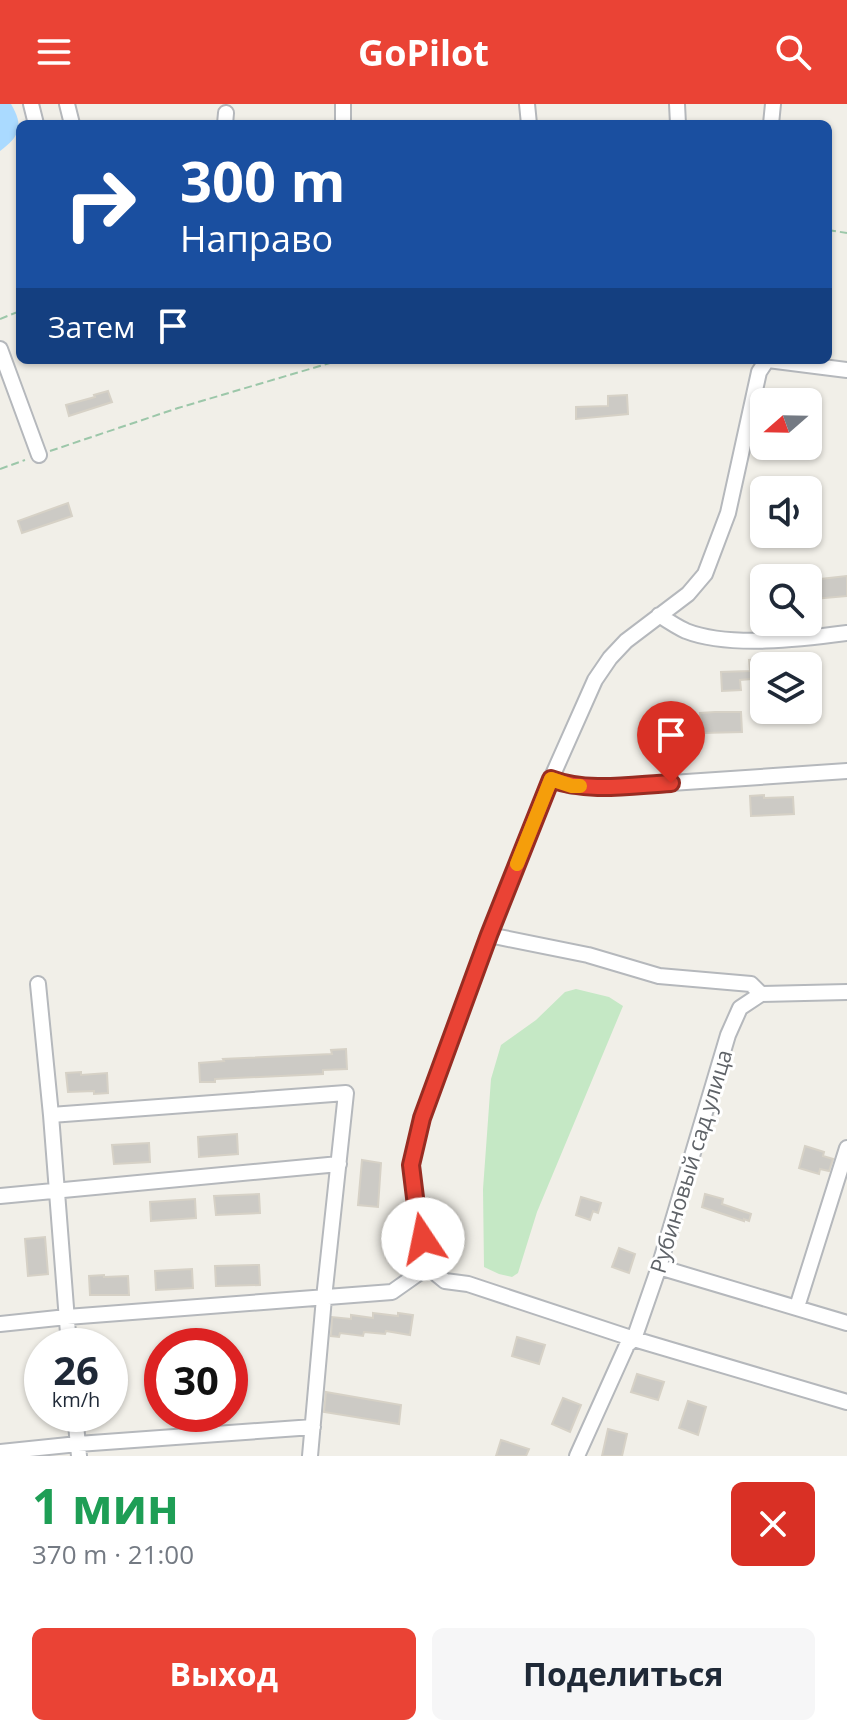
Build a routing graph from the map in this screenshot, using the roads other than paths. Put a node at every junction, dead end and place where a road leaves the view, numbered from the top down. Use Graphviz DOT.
graph roads {
  1 [pos="0,349"];
  2 [pos="764,364"];
  3 [pos="799,364"];
  4 [pos="847,370"];
  5 [pos="39,455"];
  6 [pos="659,615"];
  7 [pos="847,633"];
  8 [pos="847,771"];
  9 [pos="551,779"];
  10 [pos="489,935"];
  11 [pos="38,984"];
  12 [pos="847,992"];
  13 [pos="761,994"];
  14 [pos="51,1115"];
  15 [pos="847,1148"];
  16 [pos="339,1164"];
  17 [pos="58,1191"];
  18 [pos="0,1196"];
  19 [pos="659,1267"];
  20 [pos="419,1273"];
  21 [pos="324,1298"];
  22 [pos="797,1307"];
  23 [pos="67,1317"];
  24 [pos="847,1323"];
  25 [pos="0,1324"];
  26 [pos="68,1328"];
  27 [pos="634,1339"];
  28 [pos="847,1402"];
  29 [pos="313,1427"];
  30 [pos="79,1450"];
  31 [pos="0,1452"];
  32 [pos="310,1456"];
  33 [pos="577,1456"];
  1 -- 5 [label="street"];
  2 -- 6 [label="street"];
  3 -- 4 [label="street"];
  6 -- 7 [label="street"];
  6 -- 9 [label="street"];
  8 -- 9 [label="street"];
  9 -- 10 [label="street"];
  10 -- 13 [label="street"];
  10 -- 27 [label="street"];
  11 -- 14 [label="street"];
  12 -- 13 [label="street"];
  13 -- 19 [label="street, Рубиновый сад улица"];
  14 -- 16 [label="street"];
  14 -- 17 [label="street"];
  15 -- 22 [label="street"];
  16 -- 17 [label="street"];
  16 -- 21 [label="street"];
  17 -- 18 [label="street"];
  17 -- 23 [label="street"];
  19 -- 22 [label="street"];
  19 -- 27 [label="street, Рубиновый сад улица"];
  20 -- 21 [label="street"];
  21 -- 23 [label="street"];
  21 -- 29 [label="street"];
  22 -- 24 [label="street"];
  23 -- 25 [label="street"];
  23 -- 26 [label="street"];
  27 -- 28 [label="street"];
  27 -- 33 [label="street, Рубиновый сад улица"];
  29 -- 30 [label="street"];
  29 -- 32 [label="street"];
  30 -- 31 [label="street"];
}
